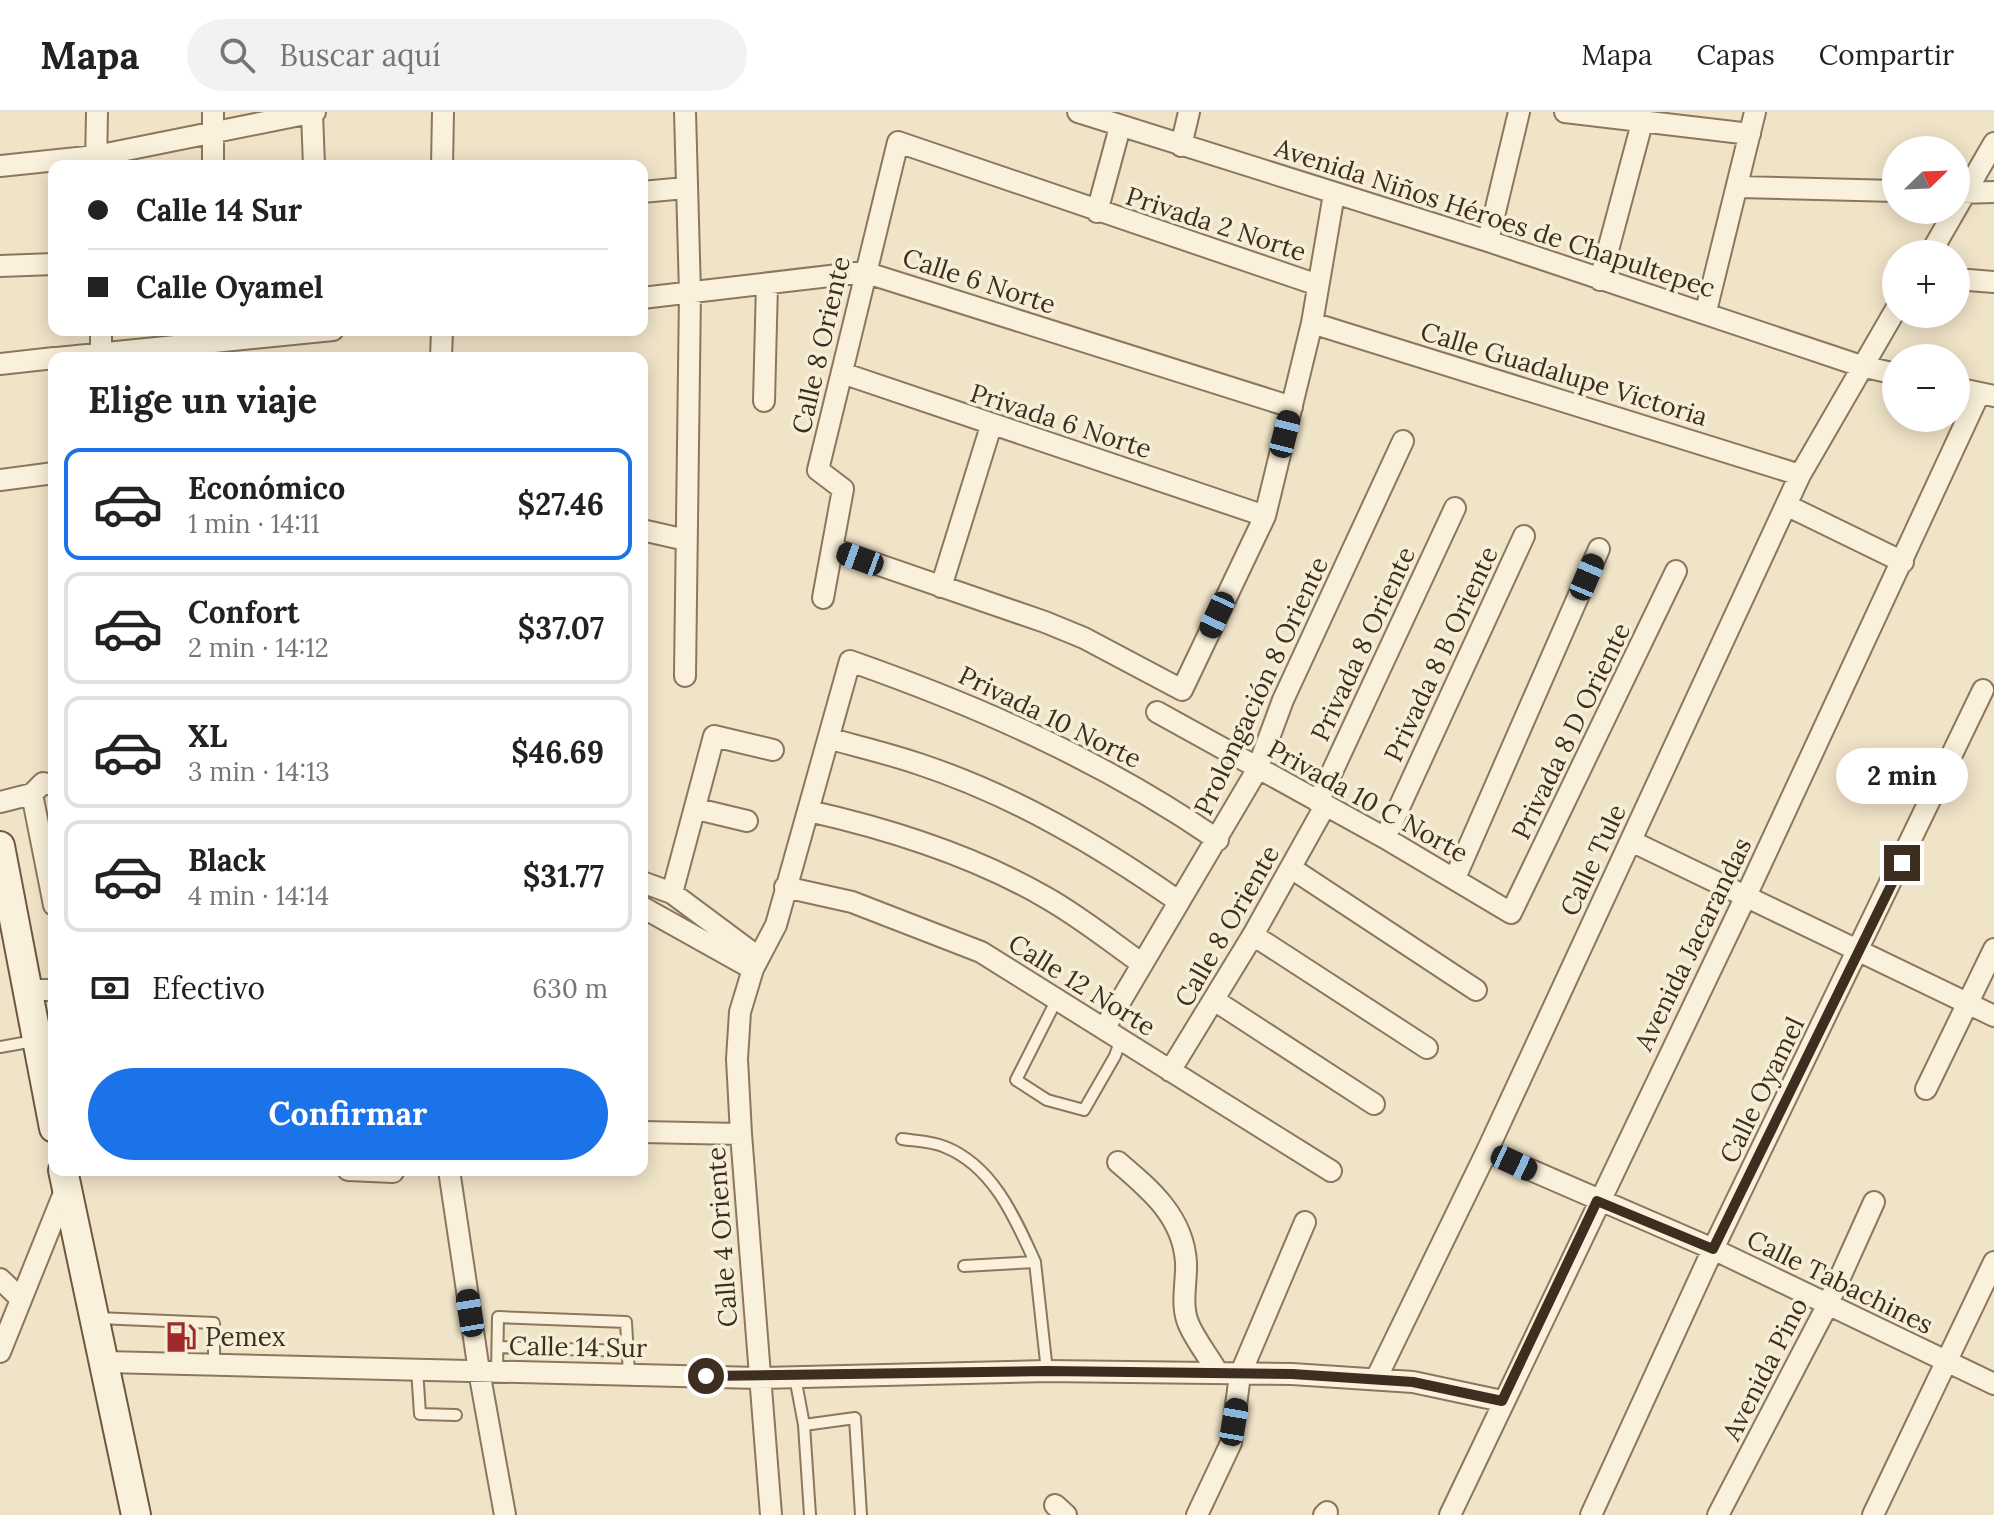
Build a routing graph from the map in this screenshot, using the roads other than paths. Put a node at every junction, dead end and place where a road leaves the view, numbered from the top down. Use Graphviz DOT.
graph roads {
  1 [pos="97,112"];
  2 [pos="313,112"];
  3 [pos="443,112"];
  4 [pos="685,112"];
  5 [pos="1078,112"];
  6 [pos="1189,112"];
  7 [pos="1519,112"];
  8 [pos="1565,112"];
  9 [pos="1755,112"];
  10 [pos="214,122"];
  11 [pos="1642,123"];
  12 [pos="1120,127"];
  13 [pos="1750,134"];
  14 [pos="898,142"];
  15 [pos="1994,143"];
  16 [pos="1181,146"];
  17 [pos="96,160"];
  18 [pos="99,160"];
  19 [pos="213,160"];
  20 [pos="314,160"];
  21 [pos="442,160"];
  22 [pos="48,164"];
  23 [pos="0,166"];
  24 [pos="1970,180"];
  25 [pos="1739,187"];
  26 [pos="685,188"];
  27 [pos="648,191"];
  28 [pos="1882,191"];
  29 [pos="1994,192"];
  30 [pos="1970,193"];
  31 [pos="1334,194"];
  32 [pos="1097,212"];
  33 [pos="1488,241"];
  34 [pos="48,264"];
  35 [pos="0,266"];
  36 [pos="864,272"];
  37 [pos="1600,280"];
  38 [pos="1970,280"];
  39 [pos="1994,282"];
  40 [pos="767,284"];
  41 [pos="1318,285"];
  42 [pos="690,293"];
  43 [pos="648,297"];
  44 [pos="1706,311"];
  45 [pos="1312,323"];
  46 [pos="1884,328"];
  47 [pos="281,336"];
  48 [pos="213,344"];
  49 [pos="138,352"];
  50 [pos="48,359"];
  51 [pos="0,364"];
  52 [pos="1861,366"];
  53 [pos="1882,371"];
  54 [pos="842,373"];
  55 [pos="1986,395"];
  56 [pos="764,401"];
  57 [pos="1292,407"];
  58 [pos="991,426"];
  59 [pos="1403,441"];
  60 [pos="48,474"];
  61 [pos="1800,475"];
  62 [pos="0,480"];
  63 [pos="1786,505"];
  64 [pos="1455,508"];
  65 [pos="1265,516"];
  66 [pos="648,531"];
  67 [pos="1524,536"];
  68 [pos="686,540"];
  69 [pos="833,549"];
  70 [pos="1599,549"];
  71 [pos="1903,562"];
  72 [pos="1676,571"];
  73 [pos="941,587"];
  74 [pos="823,598"];
  75 [pos="850,661"];
  76 [pos="685,676"];
  77 [pos="1983,690"];
  78 [pos="1157,712"];
  79 [pos="831,739"];
  80 [pos="773,750"];
  81 [pos="1257,770"];
  82 [pos="48,784"];
  83 [pos="32,794"];
  84 [pos="0,802"];
  85 [pos="1322,804"];
  86 [pos="697,809"];
  87 [pos="809,811"];
  88 [pos="747,821"];
  89 [pos="1385,838"];
  90 [pos="1218,840"];
  91 [pos="1631,841"];
  92 [pos="0,846"];
  93 [pos="48,854"];
  94 [pos="1291,868"];
  95 [pos="1455,878"];
  96 [pos="648,884"];
  97 [pos="785,887"];
  98 [pos="672,893"];
  99 [pos="4,894"];
  100 [pos="1746,896"];
  101 [pos="1178,901"];
  102 [pos="648,910"];
  103 [pos="1511,913"];
  104 [pos="1253,935"];
  105 [pos="1861,949"];
  106 [pos="1994,949"];
  107 [pos="755,963"];
  108 [pos="1141,963"];
  109 [pos="40,990"];
  110 [pos="1476,990"];
  111 [pos="1057,999"];
  112 [pos="1214,1000"];
  113 [pos="1968,1003"];
  114 [pos="1994,1016"];
  115 [pos="1112,1034"];
  116 [pos="36,1040"];
  117 [pos="0,1047"];
  118 [pos="1427,1048"];
  119 [pos="1170,1071"];
  120 [pos="48,1076"];
  121 [pos="1926,1089"];
  122 [pos="1374,1104"];
  123 [pos="648,1132"];
  124 [pos="741,1134"];
  125 [pos="902,1139"];
  126 [pos="1487,1151"];
  127 [pos="1118,1162"];
  128 [pos="1331,1171"];
  129 [pos="450,1176"];
  130 [pos="65,1179"];
  131 [pos="1597,1201"];
  132 [pos="1874,1202"];
  133 [pos="1305,1222"];
  134 [pos="1713,1249"];
  135 [pos="1035,1262"];
  136 [pos="1994,1262"];
  137 [pos="964,1266"];
  138 [pos="0,1279"];
  139 [pos="21,1299"];
  140 [pos="1827,1306"];
  141 [pos="96,1318"];
  142 [pos="498,1347"];
  143 [pos="627,1351"];
  144 [pos="0,1352"];
  145 [pos="106,1362"];
  146 [pos="1944,1362"];
  147 [pos="214,1364"];
  148 [pos="417,1369"];
  149 [pos="488,1371"];
  150 [pos="1047,1371"];
  151 [pos="1218,1373"];
  152 [pos="629,1374"];
  153 [pos="1240,1375"];
  154 [pos="795,1377"];
  155 [pos="758,1378"];
  156 [pos="1376,1379"];
  157 [pos="1994,1384"];
  158 [pos="1502,1401"];
  159 [pos="456,1415"];
  160 [pos="804,1425"];
  161 [pos="136,1515"];
  162 [pos="505,1515"];
  163 [pos="771,1515"];
  164 [pos="810,1515"];
  165 [pos="861,1515"];
  166 [pos="1197,1515"];
  167 [pos="1450,1515"];
  168 [pos="1591,1515"];
  169 [pos="1718,1515"];
  170 [pos="1873,1515"];
  1 -- 17 [label="street"];
  2 -- 10 [label="street"];
  2 -- 20 [label="street"];
  3 -- 21 [label="street"];
  4 -- 26 [label="street"];
  5 -- 12 [label="street, Avenida Niños Héroes de Chapultepec"];
  6 -- 16 [label="street"];
  7 -- 33 [label="street"];
  8 -- 11 [label="street"];
  9 -- 13 [label="street"];
  10 -- 18 [label="street"];
  10 -- 19 [label="street"];
  11 -- 13 [label="street"];
  11 -- 37 [label="street"];
  12 -- 16 [label="street, Avenida Niños Héroes de Chapultepec"];
  12 -- 32 [label="street"];
  13 -- 25 [label="street"];
  14 -- 32 [label="street, Privada 2 Norte"];
  14 -- 36 [label="street, Calle 8 Oriente"];
  15 -- 24 [label="street"];
  16 -- 31 [label="street, Avenida Niños Héroes de Chapultepec"];
  22 -- 23 [label="street"];
  25 -- 28 [label="street"];
  25 -- 44 [label="street"];
  26 -- 27 [label="street"];
  26 -- 42 [label="street"];
  29 -- 30 [label="street"];
  31 -- 33 [label="street, Avenida Niños Héroes de Chapultepec"];
  31 -- 41 [label="street"];
  32 -- 41 [label="street, Privada 2 Norte"];
  33 -- 37 [label="street, Avenida Niños Héroes de Chapultepec"];
  34 -- 35 [label="street"];
  36 -- 40 [label="street, Calle 6 Norte"];
  36 -- 54 [label="street, Calle 8 Oriente"];
  36 -- 57 [label="street, Calle 6 Norte"];
  37 -- 44 [label="street, Avenida Niños Héroes de Chapultepec"];
  38 -- 39 [label="street"];
  40 -- 42 [label="street, Calle 6 Norte"];
  40 -- 56 [label="street"];
  41 -- 45 [label="street"];
  42 -- 43 [label="street, Calle 6 Norte"];
  42 -- 68 [label="street"];
  44 -- 52 [label="street, Avenida Niños Héroes de Chapultepec"];
  45 -- 57 [label="street"];
  45 -- 61 [label="street, Calle Guadalupe Victoria"];
  46 -- 52 [label="street, Calle Tule"];
  47 -- 48 [label="street"];
  48 -- 49 [label="street"];
  50 -- 51 [label="street"];
  52 -- 53 [label="street, Avenida Niños Héroes de Chapultepec"];
  52 -- 61 [label="street, Calle Tule"];
  54 -- 58 [label="street, Privada 6 Norte"];
  54 -- 69 [label="street, Calle 8 Oriente"];
  55 -- 71 [label="street, Avenida Jacarandas"];
  57 -- 65 [label="street"];
  58 -- 65 [label="street, Privada 6 Norte"];
  58 -- 73 [label="street"];
  59 -- 81 [label="street, Prolongación 8 Oriente"];
  60 -- 62 [label="street"];
  61 -- 63 [label="street, Calle Tule"];
  63 -- 71 [label="street"];
  63 -- 91 [label="street, Calle Tule"];
  64 -- 85 [label="street, Privada 8 Oriente"];
  65 -- 73 [label="street"];
  66 -- 68 [label="street"];
  67 -- 89 [label="street, Privada 8 B Oriente"];
  68 -- 76 [label="street"];
  69 -- 73 [label="street"];
  69 -- 74 [label="street, Calle 8 Oriente"];
  70 -- 95 [label="street"];
  71 -- 100 [label="street, Avenida Jacarandas"];
  72 -- 103 [label="street, Privada 8 D Oriente"];
  75 -- 79 [label="street, Calle 4 Oriente"];
  75 -- 90 [label="street, Privada 10 Norte"];
  77 -- 105 [label="street, Calle Oyamel"];
  78 -- 81 [label="street, Privada 10 C Norte"];
  79 -- 87 [label="street, Calle 4 Oriente"];
  79 -- 101 [label="street"];
  80 -- 86 [label="street"];
  81 -- 85 [label="street, Privada 10 C Norte"];
  81 -- 90 [label="street, Prolongación 8 Oriente"];
  82 -- 83 [label="street"];
  83 -- 84 [label="street"];
  83 -- 93 [label="street"];
  85 -- 89 [label="street, Privada 10 C Norte"];
  85 -- 94 [label="street, Calle 8 Oriente"];
  86 -- 88 [label="street"];
  86 -- 98 [label="street"];
  87 -- 97 [label="street, Calle 4 Oriente"];
  87 -- 108 [label="street"];
  89 -- 95 [label="street, Privada 10 C Norte"];
  90 -- 101 [label="street, Prolongación 8 Oriente"];
  91 -- 100 [label="street"];
  91 -- 126 [label="street, Calle Tule"];
  92 -- 99 [label="street"];
  94 -- 104 [label="street, Calle 8 Oriente"];
  94 -- 110 [label="street"];
  95 -- 103 [label="street, Privada 10 C Norte"];
  96 -- 98 [label="street"];
  97 -- 107 [label="street, Calle 4 Oriente"];
  97 -- 111 [label="street, Calle 12 Norte"];
  98 -- 107 [label="street"];
  99 -- 109 [label="street"];
  100 -- 105 [label="street"];
  100 -- 131 [label="street, Avenida Jacarandas"];
  101 -- 108 [label="street, Prolongación 8 Oriente"];
  102 -- 107 [label="street"];
  104 -- 112 [label="street, Calle 8 Oriente"];
  104 -- 118 [label="street"];
  105 -- 113 [label="street"];
  105 -- 134 [label="street, Calle Oyamel"];
  106 -- 113 [label="street"];
  107 -- 124 [label="street, Calle 4 Oriente"];
  108 -- 115 [label="street, Prolongación 8 Oriente"];
  109 -- 116 [label="street"];
  111 -- 115 [label="street, Calle 12 Norte"];
  111 -- 115 [label="lane"];
  112 -- 119 [label="street, Calle 8 Oriente"];
  112 -- 122 [label="street"];
  113 -- 114 [label="street"];
  113 -- 121 [label="street"];
  115 -- 119 [label="street, Calle 12 Norte"];
  116 -- 117 [label="lane"];
  116 -- 120 [label="street"];
  119 -- 128 [label="street, Calle 12 Norte"];
  123 -- 124 [label="street"];
  124 -- 155 [label="street, Calle 4 Oriente"];
  125 -- 135 [label="lane"];
  126 -- 131 [label="street, Calle Tabachines"];
  126 -- 156 [label="street, Calle Tule"];
  127 -- 151 [label="street"];
  129 -- 149 [label="street"];
  130 -- 139 [label="street"];
  130 -- 141 [label="street"];
  131 -- 134 [label="street, Calle Tabachines"];
  131 -- 158 [label="street, Avenida Jacarandas"];
  132 -- 140 [label="street, Avenida Pino"];
  133 -- 153 [label="street"];
  134 -- 140 [label="street, Calle Tabachines"];
  134 -- 168 [label="street, Calle Oyamel"];
  135 -- 137 [label="lane"];
  135 -- 150 [label="lane"];
  136 -- 146 [label="street"];
  138 -- 139 [label="street"];
  139 -- 144 [label="street"];
  140 -- 146 [label="street, Calle Tabachines"];
  140 -- 169 [label="street, Avenida Pino"];
  141 -- 145 [label="street"];
  141 -- 147 [label="lane"];
  142 -- 143 [label="lane"];
  142 -- 143 [label="lane"];
  142 -- 149 [label="lane"];
  143 -- 152 [label="lane"];
  145 -- 147 [label="street, Calle 14 Sur"];
  145 -- 161 [label="street"];
  146 -- 157 [label="street, Calle Tabachines"];
  146 -- 170 [label="street"];
  147 -- 148 [label="street, Calle 14 Sur"];
  148 -- 149 [label="street, Calle 14 Sur"];
  148 -- 159 [label="lane"];
  149 -- 152 [label="street, Calle 14 Sur"];
  149 -- 162 [label="street"];
  150 -- 151 [label="street, Calle 14 Sur"];
  150 -- 154 [label="street, Calle 14 Sur"];
  151 -- 153 [label="street, Calle 14 Sur"];
  152 -- 155 [label="street, Calle 14 Sur"];
  153 -- 156 [label="street, Calle 14 Sur"];
  153 -- 166 [label="street"];
  154 -- 155 [label="street, Calle 14 Sur"];
  154 -- 160 [label="lane"];
  155 -- 163 [label="street, Calle 4 Oriente"];
  156 -- 158 [label="street, Calle 14 Sur"];
  158 -- 167 [label="street, Avenida Jacarandas"];
  160 -- 164 [label="lane"];
  160 -- 165 [label="lane"];
}
